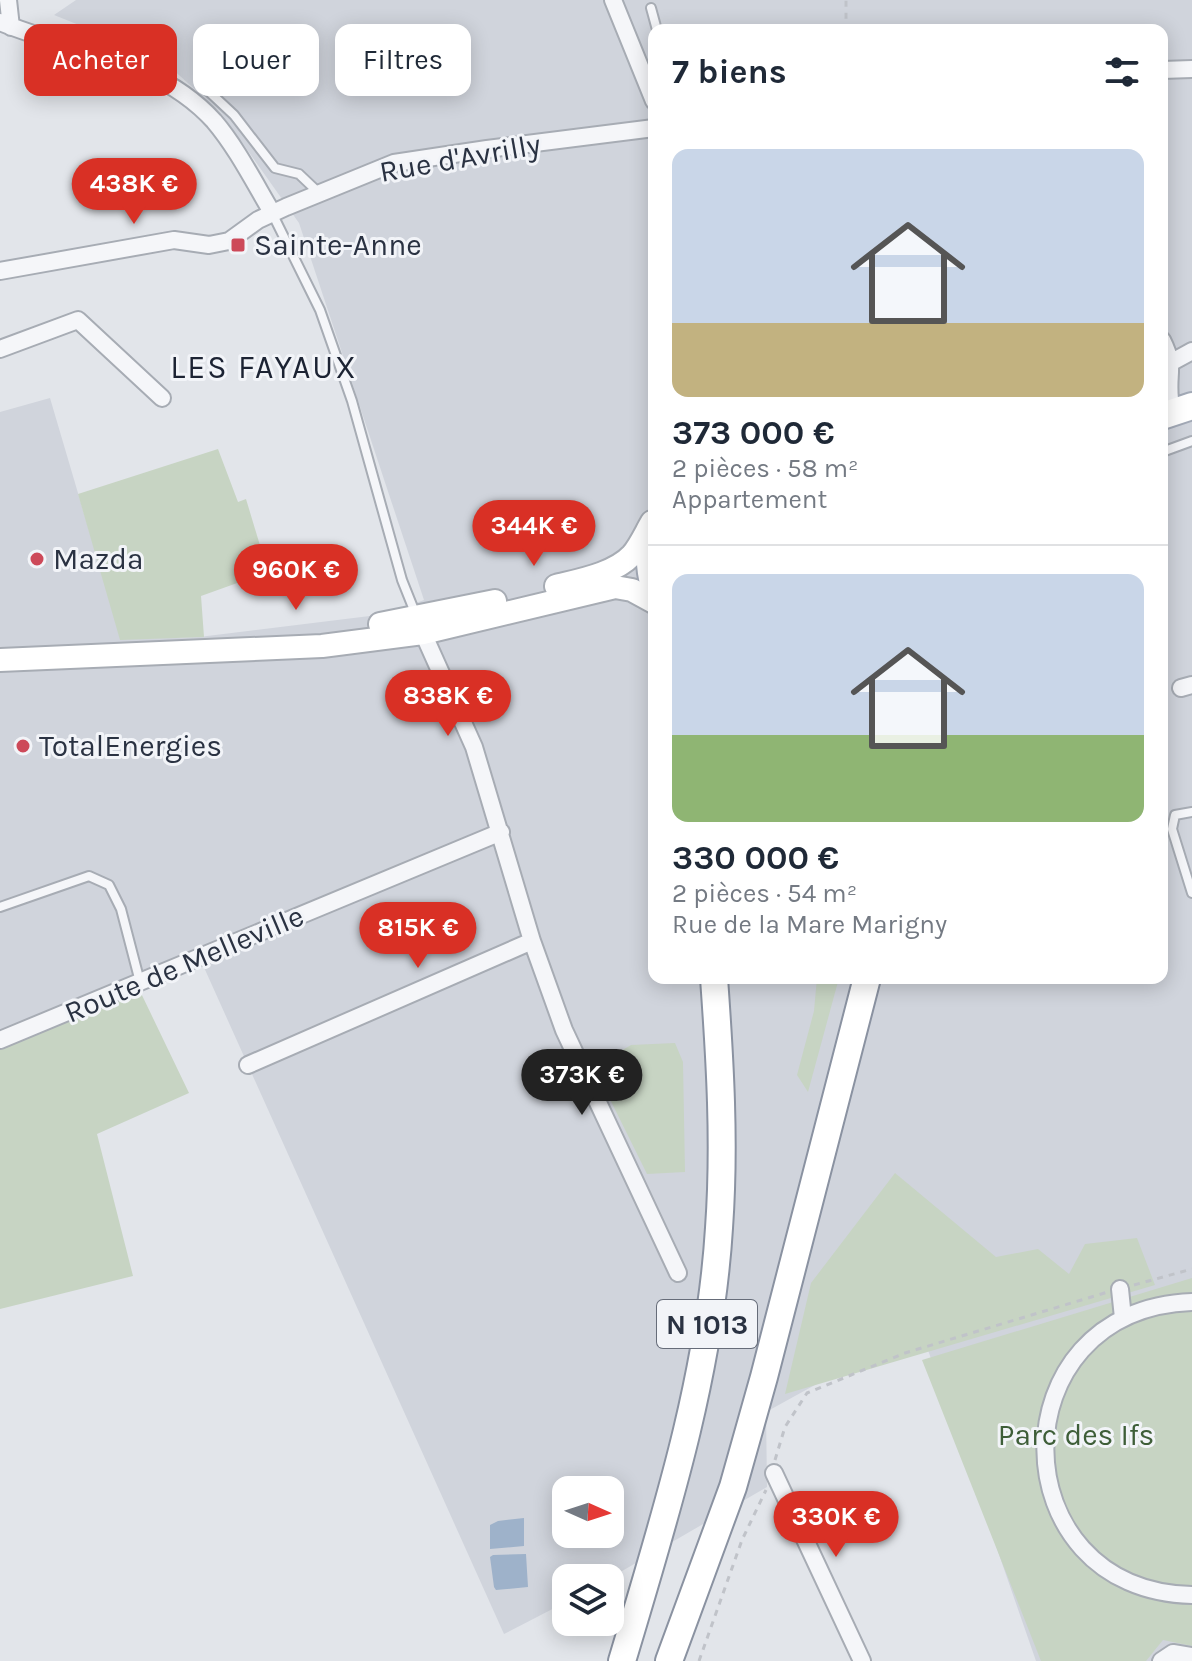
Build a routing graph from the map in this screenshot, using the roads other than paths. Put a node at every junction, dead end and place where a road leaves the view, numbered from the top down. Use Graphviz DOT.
graph roads {
  1 [pos="8,0"];
  2 [pos="613,0"];
  3 [pos="651,8"];
  4 [pos="655,24"];
  5 [pos="6,25"];
  6 [pos="648,69"];
  7 [pos="1192,69"];
  8 [pos="1168,70"];
  9 [pos="214,96"];
  10 [pos="648,129"];
  11 [pos="319,193"];
  12 [pos="273,214"];
  13 [pos="0,271"];
  14 [pos="0,349"];
  15 [pos="1192,351"];
  16 [pos="1168,353"];
  17 [pos="1172,362"];
  18 [pos="162,398"];
  19 [pos="1176,403"];
  20 [pos="1192,441"];
  21 [pos="1168,450"];
  22 [pos="648,529"];
  23 [pos="648,599"];
  24 [pos="420,626"];
  25 [pos="0,660"];
  26 [pos="1192,812"];
  27 [pos="501,832"];
  28 [pos="1192,893"];
  29 [pos="0,907"];
  30 [pos="532,941"];
  31 [pos="140,982"];
  32 [pos="714,984"];
  33 [pos="865,984"];
  34 [pos="0,1040"];
  35 [pos="248,1065"];
  36 [pos="678,1273"];
  37 [pos="1120,1289"];
  38 [pos="1192,1302"];
  39 [pos="1123,1318"];
  40 [pos="774,1473"];
  41 [pos="1192,1595"];
  42 [pos="1192,1656"];
  43 [pos="622,1661"];
  44 [pos="669,1661"];
  45 [pos="862,1661"];
  46 [pos="1161,1661"];
  1 -- 5 [label="street"];
  2 -- 6 [label="street"];
  3 -- 4 [label="lane"];
  5 -- 12 [label="street"];
  7 -- 8 [label="street"];
  9 -- 11 [label="lane"];
  10 -- 11 [label="street, Rue d'Avrilly"];
  11 -- 12 [label="street, Rue d'Avrilly"];
  12 -- 13 [label="street, Rue d'Avrilly"];
  12 -- 24 [label="lane"];
  14 -- 18 [label="street"];
  15 -- 17 [label="street"];
  16 -- 17 [label="street"];
  17 -- 19 [label="street"];
  20 -- 21 [label="lane"];
  22 -- 24 [label="main road"];
  23 -- 24 [label="main road"];
  24 -- 25 [label="main road"];
  24 -- 27 [label="street"];
  26 -- 28 [label="lane"];
  27 -- 30 [label="street"];
  27 -- 31 [label="street, Route de Melleville"];
  29 -- 31 [label="lane"];
  30 -- 35 [label="street"];
  30 -- 36 [label="street"];
  31 -- 34 [label="street, Route de Melleville"];
  32 -- 43 [label="main road, N 1013"];
  33 -- 44 [label="main road, N 1013"];
  37 -- 39 [label="street"];
  38 -- 39 [label="street"];
  39 -- 41 [label="street"];
  40 -- 45 [label="street"];
  42 -- 46 [label="street"];
}
